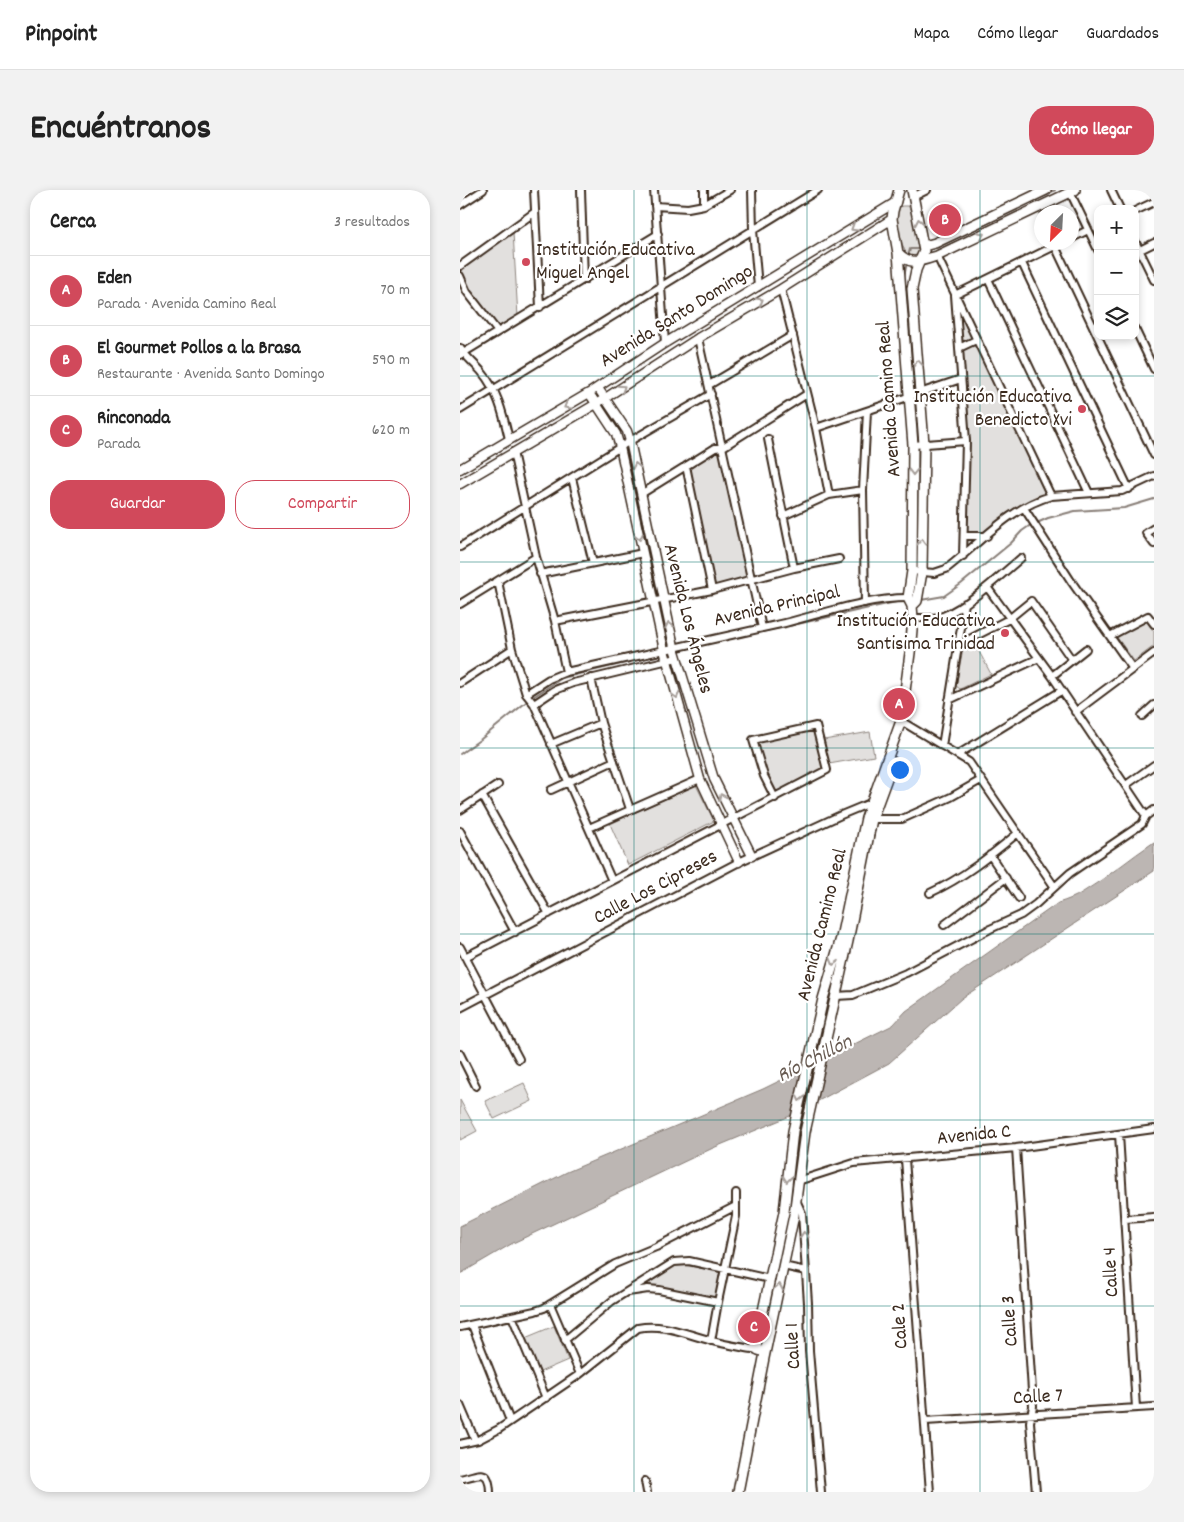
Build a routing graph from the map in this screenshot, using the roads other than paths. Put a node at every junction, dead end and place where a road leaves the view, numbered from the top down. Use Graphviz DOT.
graph roads {
  1 [pos="484,190"];
  2 [pos="534,190"];
  3 [pos="581,190"];
  4 [pos="654,190"];
  5 [pos="704,190"];
  6 [pos="730,190"];
  7 [pos="752,190"];
  8 [pos="818,190"];
  9 [pos="899,190"];
  10 [pos="927,190"];
  11 [pos="1046,190"];
  12 [pos="1111,190"];
  13 [pos="1073,191"];
  14 [pos="914,192"];
  15 [pos="896,202"];
  16 [pos="1154,202"];
  17 [pos="460,205"];
  18 [pos="704,205"];
  19 [pos="1118,205"];
  20 [pos="655,206"];
  21 [pos="1139,209"];
  22 [pos="536,212"];
  23 [pos="892,219"];
  24 [pos="754,230"];
  25 [pos="1088,230"];
  26 [pos="658,234"];
  27 [pos="1079,234"];
  28 [pos="1094,242"];
  29 [pos="1154,243"];
  30 [pos="924,246"];
  31 [pos="1047,250"];
  32 [pos="1057,250"];
  33 [pos="1140,250"];
  34 [pos="898,253"];
  35 [pos="937,256"];
  36 [pos="922,260"];
  37 [pos="1022,263"];
  38 [pos="460,266"];
  39 [pos="460,276"];
  40 [pos="988,279"];
  41 [pos="584,280"];
  42 [pos="1154,280"];
  43 [pos="661,287"];
  44 [pos="758,287"];
  45 [pos="781,289"];
  46 [pos="955,295"];
  47 [pos="540,307"];
  48 [pos="498,332"];
  49 [pos="793,335"];
  50 [pos="698,338"];
  51 [pos="1139,338"];
  52 [pos="976,340"];
  53 [pos="665,343"];
  54 [pos="959,348"];
  55 [pos="461,352"];
  56 [pos="1153,366"];
  57 [pos="961,379"];
  58 [pos="709,385"];
  59 [pos="598,388"];
  60 [pos="493,389"];
  61 [pos="589,393"];
  62 [pos="920,393"];
  63 [pos="711,394"];
  64 [pos="807,394"];
  65 [pos="910,396"];
  66 [pos="606,398"];
  67 [pos="596,404"];
  68 [pos="460,410"];
  69 [pos="867,411"];
  70 [pos="816,428"];
  71 [pos="509,439"];
  72 [pos="768,439"];
  73 [pos="630,441"];
  74 [pos="966,441"];
  75 [pos="924,444"];
  76 [pos="913,445"];
  77 [pos="723,447"];
  78 [pos="620,448"];
  79 [pos="513,452"];
  80 [pos="1154,455"];
  81 [pos="686,466"];
  82 [pos="460,468"];
  83 [pos="1154,476"];
  84 [pos="572,478"];
  85 [pos="460,484"];
  86 [pos="1129,488"];
  87 [pos="863,490"];
  88 [pos="1089,493"];
  89 [pos="641,494"];
  90 [pos="829,496"];
  91 [pos="1051,496"];
  92 [pos="526,508"];
  93 [pos="1024,508"];
  94 [pos="783,516"];
  95 [pos="1154,528"];
  96 [pos="964,536"];
  97 [pos="987,536"];
  98 [pos="1154,544"];
  99 [pos="460,547"];
  100 [pos="643,553"];
  101 [pos="963,556"];
  102 [pos="536,557"];
  103 [pos="1021,558"];
  104 [pos="839,559"];
  105 [pos="593,563"];
  106 [pos="794,568"];
  107 [pos="912,572"];
  108 [pos="922,572"];
  109 [pos="540,574"];
  110 [pos="752,579"];
  111 [pos="498,581"];
  112 [pos="987,587"];
  113 [pos="712,590"];
  114 [pos="664,599"];
  115 [pos="653,601"];
  116 [pos="910,602"];
  117 [pos="865,603"];
  118 [pos="965,603"];
  119 [pos="460,604"];
  120 [pos="912,618"];
  121 [pos="1009,619"];
  122 [pos="555,621"];
  123 [pos="1154,624"];
  124 [pos="762,628"];
  125 [pos="1110,636"];
  126 [pos="958,646"];
  127 [pos="674,648"];
  128 [pos="512,649"];
  129 [pos="664,650"];
  130 [pos="1086,650"];
  131 [pos="1154,654"];
  132 [pos="677,658"];
  133 [pos="1039,658"];
  134 [pos="666,660"];
  135 [pos="1072,660"];
  136 [pos="1133,669"];
  137 [pos="566,672"];
  138 [pos="1052,676"];
  139 [pos="591,678"];
  140 [pos="460,683"];
  141 [pos="1061,691"];
  142 [pos="526,694"];
  143 [pos="949,700"];
  144 [pos="534,704"];
  145 [pos="1154,705"];
  146 [pos="1075,712"];
  147 [pos="1142,716"];
  148 [pos="901,721"];
  149 [pos="602,723"];
  150 [pos="898,731"];
  151 [pos="552,744"];
  152 [pos="942,746"];
  153 [pos="957,755"];
  154 [pos="614,760"];
  155 [pos="1154,765"];
  156 [pos="700,779"];
  157 [pos="981,780"];
  158 [pos="569,783"];
  159 [pos="498,785"];
  160 [pos="1126,785"];
  161 [pos="551,790"];
  162 [pos="482,795"];
  163 [pos="775,798"];
  164 [pos="870,804"];
  165 [pos="630,809"];
  166 [pos="460,810"];
  167 [pos="1154,810"];
  168 [pos="1146,816"];
  169 [pos="733,819"];
  170 [pos="872,819"];
  171 [pos="721,824"];
  172 [pos="589,828"];
  173 [pos="460,831"];
  174 [pos="1018,833"];
  175 [pos="990,855"];
  176 [pos="752,856"];
  177 [pos="739,862"];
  178 [pos="1006,878"];
  179 [pos="612,881"];
  180 [pos="1054,886"];
  181 [pos="930,893"];
  182 [pos="1019,898"];
  183 [pos="549,914"];
  184 [pos="944,925"];
  185 [pos="515,932"];
  186 [pos="460,947"];
  187 [pos="466,957"];
  188 [pos="486,995"];
  189 [pos="835,999"];
  190 [pos="460,1008"];
  191 [pos="460,1054"];
  192 [pos="519,1059"];
  193 [pos="476,1086"];
  194 [pos="1154,1128"];
  195 [pos="1119,1134"];
  196 [pos="1016,1148"];
  197 [pos="905,1158"];
  198 [pos="798,1181"];
  199 [pos="736,1193"];
  200 [pos="796,1200"];
  201 [pos="736,1206"];
  202 [pos="1154,1217"];
  203 [pos="1125,1219"];
  204 [pos="783,1266"];
  205 [pos="724,1269"];
  206 [pos="806,1271"];
  207 [pos="770,1279"];
  208 [pos="624,1293"];
  209 [pos="718,1302"];
  210 [pos="550,1304"];
  211 [pos="512,1316"];
  212 [pos="472,1325"];
  213 [pos="460,1327"];
  214 [pos="565,1340"];
  215 [pos="711,1341"];
  216 [pos="762,1351"];
  217 [pos="580,1374"];
  218 [pos="546,1398"];
  219 [pos="460,1405"];
  220 [pos="1154,1407"];
  221 [pos="1136,1408"];
  222 [pos="1032,1415"];
  223 [pos="510,1421"];
  224 [pos="925,1421"];
  225 [pos="475,1440"];
  226 [pos="460,1444"];
  227 [pos="460,1480"];
  228 [pos="645,1481"];
  229 [pos="490,1492"];
  230 [pos="647,1492"];
  231 [pos="738,1492"];
  232 [pos="821,1492"];
  233 [pos="930,1492"];
  234 [pos="1036,1492"];
  1 -- 17 [label="street"];
  2 -- 22 [label="street"];
  3 -- 41 [label="street"];
  4 -- 20 [label="street"];
  5 -- 18 [label="street"];
  6 -- 18 [label="street"];
  7 -- 24 [label="street"];
  8 -- 24 [label="street"];
  9 -- 15 [label="main road, Avenida Camino Real"];
  10 -- 14 [label="street"];
  11 -- 30 [label="main road"];
  12 -- 19 [label="street"];
  13 -- 25 [label="street"];
  35 -- 13 [label="main road, one-way"];
  14 -- 15 [label="main road, Avenida Santo Domingo"];
  30 -- 14 [label="main road, Avenida Camino Real, one-way"];
  15 -- 23 [label="main road, Avenida Camino Real"];
  15 -- 44 [label="street, Avenida Santo Domingo, one-way"];
  16 -- 21 [label="street"];
  18 -- 20 [label="street"];
  20 -- 26 [label="street"];
  22 -- 38 [label="street"];
  22 -- 47 [label="street"];
  23 -- 34 [label="main road, Avenida Camino Real"];
  23 -- 45 [label="street, Avenida Santo Domingo"];
  24 -- 43 [label="street"];
  24 -- 44 [label="street"];
  25 -- 27 [label="street"];
  25 -- 28 [label="street"];
  26 -- 41 [label="street"];
  26 -- 43 [label="street"];
  29 -- 33 [label="street"];
  30 -- 36 [label="main road, Avenida Camino Real"];
  31 -- 37 [label="street"];
  32 -- 80 [label="street"];
  33 -- 42 [label="street"];
  34 -- 36 [label="main road"];
  34 -- 65 [label="main road, Avenida Camino Real"];
  35 -- 36 [label="main road"];
  35 -- 46 [label="street"];
  62 -- 36 [label="main road, Avenida Camino Real, one-way"];
  37 -- 40 [label="street"];
  37 -- 86 [label="street"];
  39 -- 48 [label="street"];
  40 -- 46 [label="street"];
  40 -- 88 [label="street"];
  41 -- 47 [label="street"];
  43 -- 53 [label="street"];
  43 -- 60 [label="street"];
  44 -- 53 [label="street, Avenida Santo Domingo"];
  45 -- 49 [label="street"];
  50 -- 45 [label="street, Avenida Santo Domingo, one-way"];
  46 -- 52 [label="street"];
  46 -- 54 [label="street"];
  47 -- 48 [label="street"];
  48 -- 55 [label="street"];
  49 -- 58 [label="street"];
  49 -- 64 [label="street"];
  50 -- 58 [label="street"];
  66 -- 50 [label="street, Avenida Santo Domingo, one-way"];
  51 -- 56 [label="street"];
  52 -- 54 [label="street"];
  52 -- 91 [label="street"];
  53 -- 59 [label="street, Avenida Santo Domingo"];
  54 -- 57 [label="street"];
  55 -- 60 [label="street"];
  57 -- 62 [label="street"];
  57 -- 74 [label="street"];
  58 -- 63 [label="street"];
  59 -- 61 [label="street, Avenida Santo Domingo"];
  59 -- 66 [label="street, Avenida Los Ángeles"];
  60 -- 68 [label="street"];
  60 -- 71 [label="street"];
  61 -- 67 [label="street, Avenida Los Ángeles"];
  61 -- 71 [label="street, Avenida Santo Domingo, one-way"];
  62 -- 65 [label="street"];
  62 -- 75 [label="main road, Avenida Camino Real"];
  63 -- 73 [label="street"];
  63 -- 77 [label="street"];
  64 -- 70 [label="street"];
  64 -- 77 [label="street"];
  65 -- 69 [label="street"];
  65 -- 76 [label="main road, Avenida Camino Real"];
  66 -- 67 [label="street, Avenida Santo Domingo"];
  66 -- 73 [label="street, Avenida Los Ángeles"];
  67 -- 78 [label="street, Avenida Los Ángeles"];
  67 -- 79 [label="street, Avenida Santo Domingo"];
  69 -- 70 [label="street"];
  69 -- 87 [label="street"];
  70 -- 90 [label="street"];
  71 -- 82 [label="street, Avenida Santo Domingo"];
  72 -- 94 [label="street"];
  73 -- 78 [label="street"];
  89 -- 73 [label="street, Avenida Los Ángeles, one-way"];
  74 -- 75 [label="street"];
  74 -- 96 [label="street"];
  75 -- 76 [label="street"];
  108 -- 75 [label="main road, Avenida Camino Real, one-way"];
  76 -- 107 [label="main road, Avenida Camino Real, one-way"];
  77 -- 81 [label="street"];
  77 -- 110 [label="street"];
  78 -- 84 [label="street"];
  78 -- 100 [label="street, Avenida Los Ángeles, one-way"];
  79 -- 85 [label="street, Avenida Santo Domingo"];
  79 -- 92 [label="street"];
  81 -- 89 [label="street"];
  81 -- 113 [label="street"];
  83 -- 86 [label="street"];
  84 -- 92 [label="street"];
  84 -- 105 [label="street"];
  86 -- 88 [label="street"];
  87 -- 90 [label="street"];
  87 -- 117 [label="street"];
  88 -- 91 [label="street"];
  89 -- 114 [label="street, Avenida Los Ángeles"];
  90 -- 94 [label="street"];
  91 -- 93 [label="street"];
  92 -- 99 [label="street"];
  92 -- 102 [label="street"];
  93 -- 97 [label="street"];
  93 -- 125 [label="street"];
  94 -- 106 [label="street"];
  95 -- 98 [label="street"];
  96 -- 97 [label="street"];
  96 -- 101 [label="street"];
  97 -- 101 [label="street"];
  100 -- 105 [label="street"];
  100 -- 115 [label="street, Avenida Los Ángeles"];
  101 -- 108 [label="street"];
  102 -- 109 [label="street"];
  102 -- 111 [label="street"];
  103 -- 112 [label="street"];
  104 -- 106 [label="street"];
  105 -- 109 [label="street"];
  106 -- 110 [label="street"];
  107 -- 108 [label="street"];
  107 -- 116 [label="main road, Avenida Camino Real"];
  108 -- 116 [label="main road, Avenida Camino Real"];
  109 -- 122 [label="street"];
  110 -- 113 [label="street"];
  110 -- 124 [label="street"];
  111 -- 119 [label="street"];
  111 -- 128 [label="street"];
  112 -- 118 [label="street"];
  112 -- 121 [label="street"];
  113 -- 114 [label="street"];
  114 -- 115 [label="street"];
  127 -- 114 [label="street, Avenida Los Ángeles, one-way"];
  115 -- 122 [label="street"];
  115 -- 129 [label="street, Avenida Los Ángeles"];
  116 -- 117 [label="street, Avenida Principal"];
  116 -- 120 [label="main road, Avenida Camino Real"];
  117 -- 124 [label="street, Avenida Principal"];
  118 -- 120 [label="street"];
  118 -- 126 [label="street"];
  120 -- 148 [label="main road, Avenida Camino Real"];
  121 -- 126 [label="street"];
  121 -- 133 [label="street"];
  121 -- 135 [label="street"];
  122 -- 137 [label="street"];
  123 -- 125 [label="street"];
  124 -- 127 [label="street, Avenida Principal"];
  125 -- 136 [label="street"];
  126 -- 143 [label="street"];
  127 -- 129 [label="street, Avenida Principal"];
  127 -- 132 [label="street, Avenida Los Ángeles"];
  128 -- 140 [label="street"];
  128 -- 142 [label="street"];
  129 -- 134 [label="street, Avenida Los Ángeles"];
  129 -- 137 [label="street, Avenida Principal"];
  130 -- 135 [label="street"];
  131 -- 136 [label="street"];
  132 -- 134 [label="street"];
  169 -- 132 [label="street, Avenida Los Ángeles, one-way"];
  133 -- 138 [label="street"];
  133 -- 143 [label="street"];
  134 -- 139 [label="street"];
  134 -- 156 [label="street, Avenida Los Ángeles, one-way"];
  135 -- 138 [label="street"];
  136 -- 146 [label="street"];
  137 -- 142 [label="street, Avenida Principal"];
  138 -- 141 [label="street"];
  139 -- 144 [label="street"];
  139 -- 149 [label="street"];
  141 -- 146 [label="street"];
  141 -- 153 [label="street"];
  142 -- 144 [label="street"];
  143 -- 152 [label="street"];
  144 -- 151 [label="street"];
  145 -- 147 [label="street"];
  146 -- 160 [label="street"];
  148 -- 150 [label="main road, Avenida Camino Real"];
  148 -- 152 [label="street"];
  149 -- 151 [label="street"];
  149 -- 154 [label="street"];
  150 -- 164 [label="main road, Avenida Camino Real"];
  150 -- 170 [label="main road, Avenida Camino Real"];
  151 -- 158 [label="street"];
  152 -- 153 [label="street"];
  153 -- 157 [label="street"];
  154 -- 158 [label="street"];
  154 -- 165 [label="street"];
  155 -- 160 [label="street"];
  156 -- 165 [label="street"];
  156 -- 171 [label="street, Avenida Los Ángeles"];
  157 -- 170 [label="street"];
  157 -- 174 [label="street"];
  158 -- 161 [label="street"];
  158 -- 172 [label="street"];
  159 -- 162 [label="street"];
  160 -- 168 [label="street"];
  162 -- 166 [label="street"];
  162 -- 183 [label="street"];
  163 -- 163 [label="street"];
  163 -- 169 [label="street"];
  164 -- 176 [label="street, Calle Los Cipreses"];
  164 -- 207 [label="main road, Avenida Camino Real, one-way"];
  165 -- 172 [label="street"];
  167 -- 168 [label="street"];
  168 -- 180 [label="street"];
  169 -- 171 [label="street"];
  169 -- 176 [label="street, Avenida Los Ángeles"];
  170 -- 189 [label="main road, Avenida Camino Real"];
  171 -- 177 [label="street, Avenida Los Ángeles"];
  171 -- 179 [label="street"];
  172 -- 179 [label="street"];
  173 -- 185 [label="street"];
  174 -- 175 [label="street"];
  174 -- 180 [label="street"];
  175 -- 178 [label="street"];
  175 -- 181 [label="street"];
  176 -- 177 [label="street, Calle Los Cipreses"];
  177 -- 188 [label="street, Calle Los Cipreses"];
  178 -- 182 [label="street"];
  178 -- 184 [label="street"];
  179 -- 183 [label="street"];
  180 -- 189 [label="street"];
  183 -- 185 [label="street"];
  185 -- 187 [label="street"];
  186 -- 187 [label="street"];
  187 -- 188 [label="street"];
  188 -- 190 [label="street, Calle Los Cipreses"];
  188 -- 192 [label="street"];
  189 -- 198 [label="main road, Avenida Camino Real"];
  191 -- 193 [label="street"];
  194 -- 195 [label="street, Avenida C"];
  195 -- 196 [label="street, Avenida C"];
  195 -- 203 [label="street, Calle 4"];
  196 -- 197 [label="street, Avenida C"];
  196 -- 222 [label="street, Calle 3"];
  197 -- 198 [label="street, Avenida C"];
  197 -- 224 [label="street, Cale 2"];
  198 -- 200 [label="main road, Avenida Camino Real"];
  199 -- 201 [label="street"];
  200 -- 204 [label="main road, Avenida Camino Real"];
  206 -- 200 [label="street, Calle 1, one-way"];
  201 -- 205 [label="street"];
  201 -- 210 [label="street"];
  202 -- 203 [label="street"];
  203 -- 221 [label="street, Calle 4"];
  204 -- 206 [label="street"];
  216 -- 204 [label="main road, Avenida Camino Real, one-way"];
  205 -- 207 [label="street"];
  205 -- 208 [label="street"];
  205 -- 209 [label="street"];
  206 -- 232 [label="street, Calle 1"];
  207 -- 216 [label="main road, Avenida Camino Real"];
  208 -- 209 [label="street"];
  208 -- 214 [label="street"];
  209 -- 215 [label="street"];
  210 -- 211 [label="street"];
  210 -- 214 [label="street"];
  211 -- 212 [label="street"];
  211 -- 218 [label="street"];
  212 -- 213 [label="street"];
  212 -- 223 [label="street"];
  214 -- 217 [label="street"];
  215 -- 216 [label="street"];
  215 -- 217 [label="street"];
  216 -- 231 [label="main road"];
  217 -- 218 [label="street"];
  218 -- 223 [label="street"];
  219 -- 225 [label="street"];
  220 -- 221 [label="street, Calle 7"];
  221 -- 222 [label="street, Calle 7"];
  222 -- 224 [label="street, Calle 7"];
  222 -- 234 [label="street, Calle 3"];
  223 -- 225 [label="street"];
  224 -- 233 [label="street, Cale 2"];
  225 -- 226 [label="street"];
  227 -- 229 [label="street"];
  228 -- 230 [label="street"];
}
